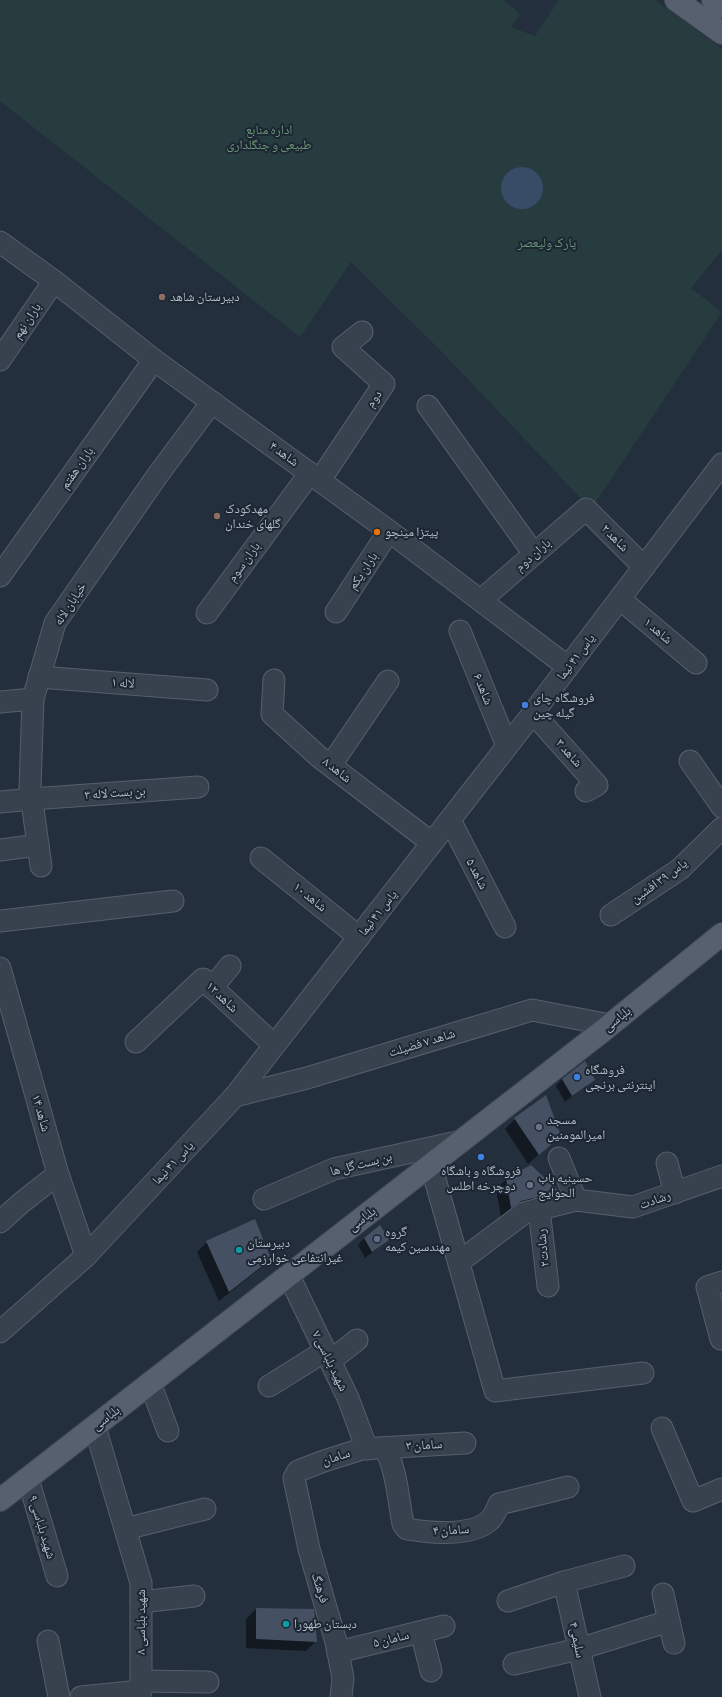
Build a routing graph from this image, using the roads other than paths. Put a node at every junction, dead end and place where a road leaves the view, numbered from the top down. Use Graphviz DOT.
graph roads {
  1 [pos="676,0"];
  2 [pos="713,0"];
  3 [pos="722,6"];
  4 [pos="722,33"];
  5 [pos="0,242"];
  6 [pos="54,281"];
  7 [pos="362,332"];
  8 [pos="0,360"];
  9 [pos="154,360"];
  10 [pos="212,402"];
  11 [pos="428,406"];
  12 [pos="722,464"];
  13 [pos="315,476"];
  14 [pos="586,509"];
  15 [pos="390,531"];
  16 [pos="534,554"];
  17 [pos="644,567"];
  18 [pos="0,576"];
  19 [pos="620,599"];
  20 [pos="481,600"];
  21 [pos="336,612"];
  22 [pos="207,613"];
  23 [pos="460,631"];
  24 [pos="696,663"];
  25 [pos="568,667"];
  26 [pos="39,677"];
  27 [pos="274,680"];
  28 [pos="388,681"];
  29 [pos="207,690"];
  30 [pos="33,699"];
  31 [pos="0,702"];
  32 [pos="533,713"];
  33 [pos="507,746"];
  34 [pos="690,761"];
  35 [pos="331,765"];
  36 [pos="198,787"];
  37 [pos="586,791"];
  38 [pos="32,799"];
  39 [pos="0,802"];
  40 [pos="722,807"];
  41 [pos="450,820"];
  42 [pos="722,828"];
  43 [pos="432,843"];
  44 [pos="38,845"];
  45 [pos="0,850"];
  46 [pos="261,858"];
  47 [pos="41,866"];
  48 [pos="173,901"];
  49 [pos="611,915"];
  50 [pos="0,921"];
  51 [pos="505,927"];
  52 [pos="722,934"];
  53 [pos="359,937"];
  54 [pos="230,966"];
  55 [pos="0,968"];
  56 [pos="212,988"];
  57 [pos="610,1025"];
  58 [pos="136,1042"];
  59 [pos="274,1045"];
  60 [pos="235,1096"];
  61 [pos="462,1141"];
  62 [pos="559,1158"];
  63 [pos="667,1163"];
  64 [pos="431,1165"];
  65 [pos="58,1174"];
  66 [pos="722,1176"];
  67 [pos="675,1192"];
  68 [pos="264,1199"];
  69 [pos="576,1200"];
  70 [pos="539,1209"];
  71 [pos="0,1222"];
  72 [pos="86,1256"];
  73 [pos="460,1262"];
  74 [pos="289,1276"];
  75 [pos="722,1282"];
  76 [pos="548,1286"];
  77 [pos="0,1332"];
  78 [pos="722,1338"];
  79 [pos="357,1340"];
  80 [pos="327,1356"];
  81 [pos="643,1373"];
  82 [pos="150,1383"];
  83 [pos="269,1386"];
  84 [pos="94,1427"];
  85 [pos="662,1428"];
  86 [pos="168,1431"];
  87 [pos="465,1443"];
  88 [pos="375,1448"];
  89 [pos="294,1478"];
  90 [pos="28,1479"];
  91 [pos="568,1487"];
  92 [pos="722,1489"];
  93 [pos="0,1500"];
  94 [pos="205,1508"];
  95 [pos="125,1529"];
  96 [pos="624,1566"];
  97 [pos="57,1576"];
  98 [pos="564,1582"];
  99 [pos="663,1594"];
  100 [pos="194,1596"];
  101 [pos="508,1601"];
  102 [pos="141,1602"];
  103 [pos="669,1622"];
  104 [pos="444,1626"];
  105 [pos="421,1632"];
  106 [pos="48,1641"];
  107 [pos="674,1643"];
  108 [pos="579,1649"];
  109 [pos="338,1652"];
  110 [pos="514,1664"];
  111 [pos="431,1670"];
  112 [pos="141,1681"];
  113 [pos="208,1682"];
  114 [pos="59,1697"];
  115 [pos="81,1697"];
  116 [pos="341,1697"];
  117 [pos="590,1697"];
  1 -- 4 [label="main road"];
  2 -- 3 [label="main road"];
  5 -- 6 [label="street, شاهد ۴"];
  6 -- 8 [label="street, باران نهم"];
  6 -- 9 [label="street, شاهد ۴"];
  7 -- 13 [label="street, دوم"];
  9 -- 10 [label="street, شاهد ۴"];
  9 -- 18 [label="street, باران هفتم"];
  10 -- 13 [label="street, شاهد ۴"];
  10 -- 26 [label="street, خیابان لاله"];
  11 -- 16 [label="street"];
  12 -- 17 [label="street, یاس ۴۱ نیما"];
  13 -- 15 [label="street, شاهد ۴"];
  13 -- 22 [label="street, باران سوم"];
  14 -- 16 [label="street, باران دوم"];
  14 -- 17 [label="street, شاهد ۲"];
  15 -- 20 [label="street, شاهد ۴"];
  15 -- 21 [label="street, باران یکم"];
  16 -- 20 [label="street, باران دوم"];
  17 -- 19 [label="street, یاس ۴۱ نیما"];
  19 -- 24 [label="street, شاهد ۱"];
  19 -- 25 [label="street, یاس ۴۱ نیما"];
  20 -- 25 [label="street, شاهد ۴"];
  23 -- 33 [label="street, شاهد ۶"];
  25 -- 32 [label="street, یاس ۴۱ نیما"];
  26 -- 29 [label="street, لاله ۱"];
  26 -- 30 [label="street, خیابان لاله"];
  27 -- 35 [label="street, شاهد ۸"];
  28 -- 35 [label="street"];
  30 -- 31 [label="street"];
  30 -- 38 [label="street, خیابان لاله"];
  32 -- 33 [label="street, یاس ۴۱ نیما"];
  32 -- 37 [label="street, شاهد ۳"];
  33 -- 41 [label="street, یاس ۴۱ نیما"];
  34 -- 40 [label="street"];
  35 -- 43 [label="street, شاهد ۸"];
  36 -- 38 [label="street, بن بست لاله ۳"];
  38 -- 39 [label="street, بن بست لاله ۳"];
  38 -- 44 [label="street, خیابان لاله"];
  41 -- 43 [label="street, یاس ۴۱ نیما"];
  41 -- 51 [label="street, شاهد ۵"];
  42 -- 49 [label="street, یاس ۳۹ افشین"];
  43 -- 53 [label="street, یاس ۴۱ نیما"];
  44 -- 45 [label="street"];
  44 -- 47 [label="street, خیابان لاله"];
  46 -- 53 [label="street, شاهد ۱۰"];
  48 -- 50 [label="street"];
  52 -- 57 [label="main road, بلباسی"];
  53 -- 59 [label="street, یاس ۴۱ نیما"];
  54 -- 56 [label="street"];
  55 -- 65 [label="street, شاهد ۱۴"];
  56 -- 58 [label="street, شاهد ۱۲"];
  56 -- 59 [label="street, شاهد ۱۲"];
  57 -- 60 [label="street, شاهد ۷ فضیلت"];
  57 -- 61 [label="main road, بلباسی"];
  59 -- 60 [label="street, یاس ۴۱ نیما"];
  60 -- 72 [label="street, یاس ۴۱ نیما"];
  61 -- 64 [label="main road, بلباسی"];
  61 -- 68 [label="street, بن بست گل ها"];
  62 -- 69 [label="street"];
  63 -- 67 [label="street"];
  64 -- 73 [label="street"];
  64 -- 74 [label="main road, بلباسی"];
  65 -- 71 [label="street"];
  65 -- 72 [label="street, شاهد ۱۴"];
  66 -- 67 [label="street, رشادت"];
  67 -- 69 [label="street, رشادت"];
  69 -- 70 [label="street, رشادت"];
  70 -- 73 [label="street, رشادت"];
  70 -- 76 [label="street, رشادت۲"];
  72 -- 77 [label="street, یاس ۴۱ نیما"];
  73 -- 81 [label="street"];
  74 -- 80 [label="street, شهید بلباسی ۷"];
  74 -- 82 [label="main road, بلباسی"];
  75 -- 78 [label="street"];
  79 -- 80 [label="street"];
  80 -- 83 [label="street"];
  80 -- 88 [label="street, شهید بلباسی ۷"];
  82 -- 84 [label="main road, بلباسی"];
  82 -- 86 [label="street"];
  84 -- 90 [label="main road, بلباسی"];
  84 -- 95 [label="street, شهید بلباسی ۸"];
  85 -- 92 [label="street"];
  87 -- 88 [label="street, سامان ۳"];
  88 -- 89 [label="street, سامان"];
  88 -- 91 [label="street, سامان ۴"];
  89 -- 109 [label="street, فرهنگ"];
  90 -- 93 [label="main road, بلباسی"];
  90 -- 97 [label="street, شهید بلباسی ۹"];
  94 -- 95 [label="street"];
  95 -- 102 [label="street, شهید بلباسی ۸"];
  96 -- 98 [label="street"];
  98 -- 101 [label="street"];
  98 -- 108 [label="street, سلیمی۴"];
  99 -- 103 [label="street"];
  100 -- 102 [label="street"];
  102 -- 112 [label="street, شهید بلباسی ۸"];
  103 -- 107 [label="street"];
  103 -- 108 [label="street"];
  104 -- 105 [label="street, سامان ۵"];
  105 -- 109 [label="street, سامان ۵"];
  105 -- 111 [label="street"];
  106 -- 114 [label="street"];
  108 -- 110 [label="street"];
  108 -- 117 [label="street, سلیمی۴"];
  109 -- 116 [label="street, فرهنگ"];
  112 -- 113 [label="street"];
  112 -- 115 [label="street"];
}
